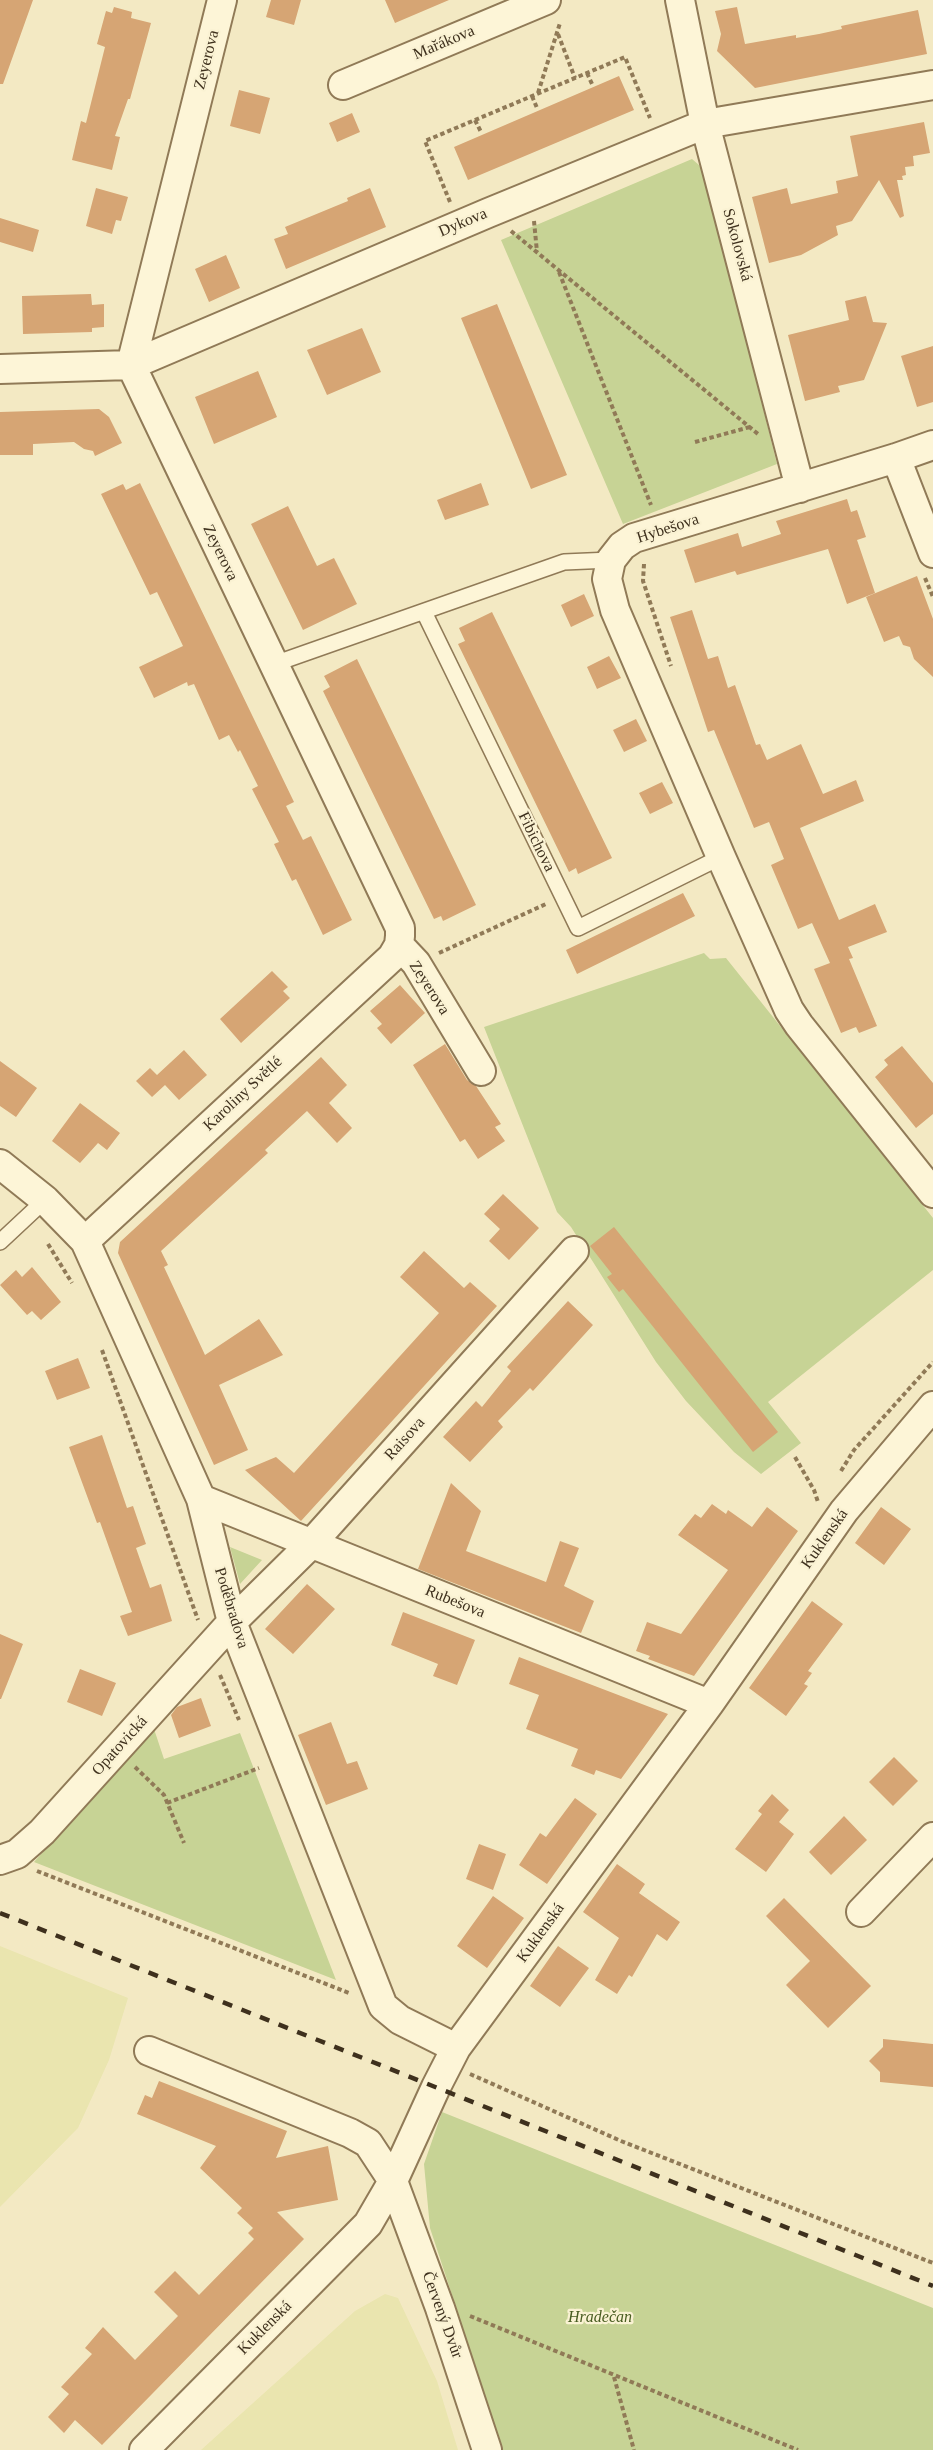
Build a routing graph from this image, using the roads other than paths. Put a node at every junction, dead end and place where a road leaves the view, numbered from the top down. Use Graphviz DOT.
graph roads {
  1 [pos="222,0"];
  2 [pos="680,0"];
  3 [pos="554,8"];
  4 [pos="343,85"];
  5 [pos="933,85"];
  6 [pos="705,124"];
  7 [pos="131,365"];
  8 [pos="0,369"];
  9 [pos="933,445"];
  10 [pos="896,458"];
  11 [pos="800,488"];
  12 [pos="611,560"];
  13 [pos="929,565"];
  14 [pos="424,612"];
  15 [pos="274,664"];
  16 [pos="721,857"];
  17 [pos="407,954"];
  18 [pos="481,1071"];
  19 [pos="0,1164"];
  20 [pos="933,1193"];
  21 [pos="35,1209"];
  22 [pos="85,1241"];
  23 [pos="0,1242"];
  24 [pos="573,1251"];
  25 [pos="933,1406"];
  26 [pos="201,1499"];
  27 [pos="310,1545"];
  28 [pos="232,1622"];
  29 [pos="709,1704"];
  30 [pos="933,1837"];
  31 [pos="3,1860"];
  32 [pos="861,1912"];
  33 [pos="149,2051"];
  34 [pos="452,2056"];
  35 [pos="393,2181"];
  36 [pos="144,2450"];
  37 [pos="487,2450"];
  1 -- 7 [label="street, Zeyerova"];
  2 -- 6 [label="street, Sokolovská"];
  3 -- 4 [label="street, Mařákova"];
  5 -- 6 [label="street, Dykova"];
  6 -- 7 [label="street, Dykova"];
  6 -- 11 [label="street, Sokolovská"];
  7 -- 8 [label="street, Dykova"];
  7 -- 15 [label="street, Zeyerova"];
  9 -- 10 [label="street, Hybešova"];
  10 -- 11 [label="street, Hybešova"];
  10 -- 13 [label="street"];
  11 -- 12 [label="street, Hybešova"];
  12 -- 14 [label="lane"];
  12 -- 16 [label="street"];
  14 -- 15 [label="lane"];
  14 -- 16 [label="lane, Fibichova"];
  15 -- 17 [label="street, Zeyerova"];
  16 -- 20 [label="street"];
  17 -- 18 [label="street, Zeyerova"];
  17 -- 22 [label="street, Karoliny Světlé"];
  19 -- 21 [label="street, Poděbradova"];
  21 -- 22 [label="street, Poděbradova"];
  21 -- 23 [label="lane"];
  22 -- 26 [label="street, Poděbradova"];
  24 -- 27 [label="street, Raisova"];
  25 -- 29 [label="street, Kuklenská"];
  26 -- 27 [label="street, Rubešova"];
  26 -- 28 [label="street, Poděbradova"];
  27 -- 28 [label="street, Raisova"];
  27 -- 29 [label="street, Rubešova"];
  28 -- 31 [label="street, Opatovická"];
  28 -- 34 [label="street, Poděbradova"];
  29 -- 34 [label="street, Kuklenská"];
  30 -- 32 [label="street"];
  33 -- 35 [label="street"];
  34 -- 35 [label="street, Kuklenská"];
  35 -- 36 [label="street, Kuklenská"];
  35 -- 37 [label="street, Červený Dvůr"];
}
